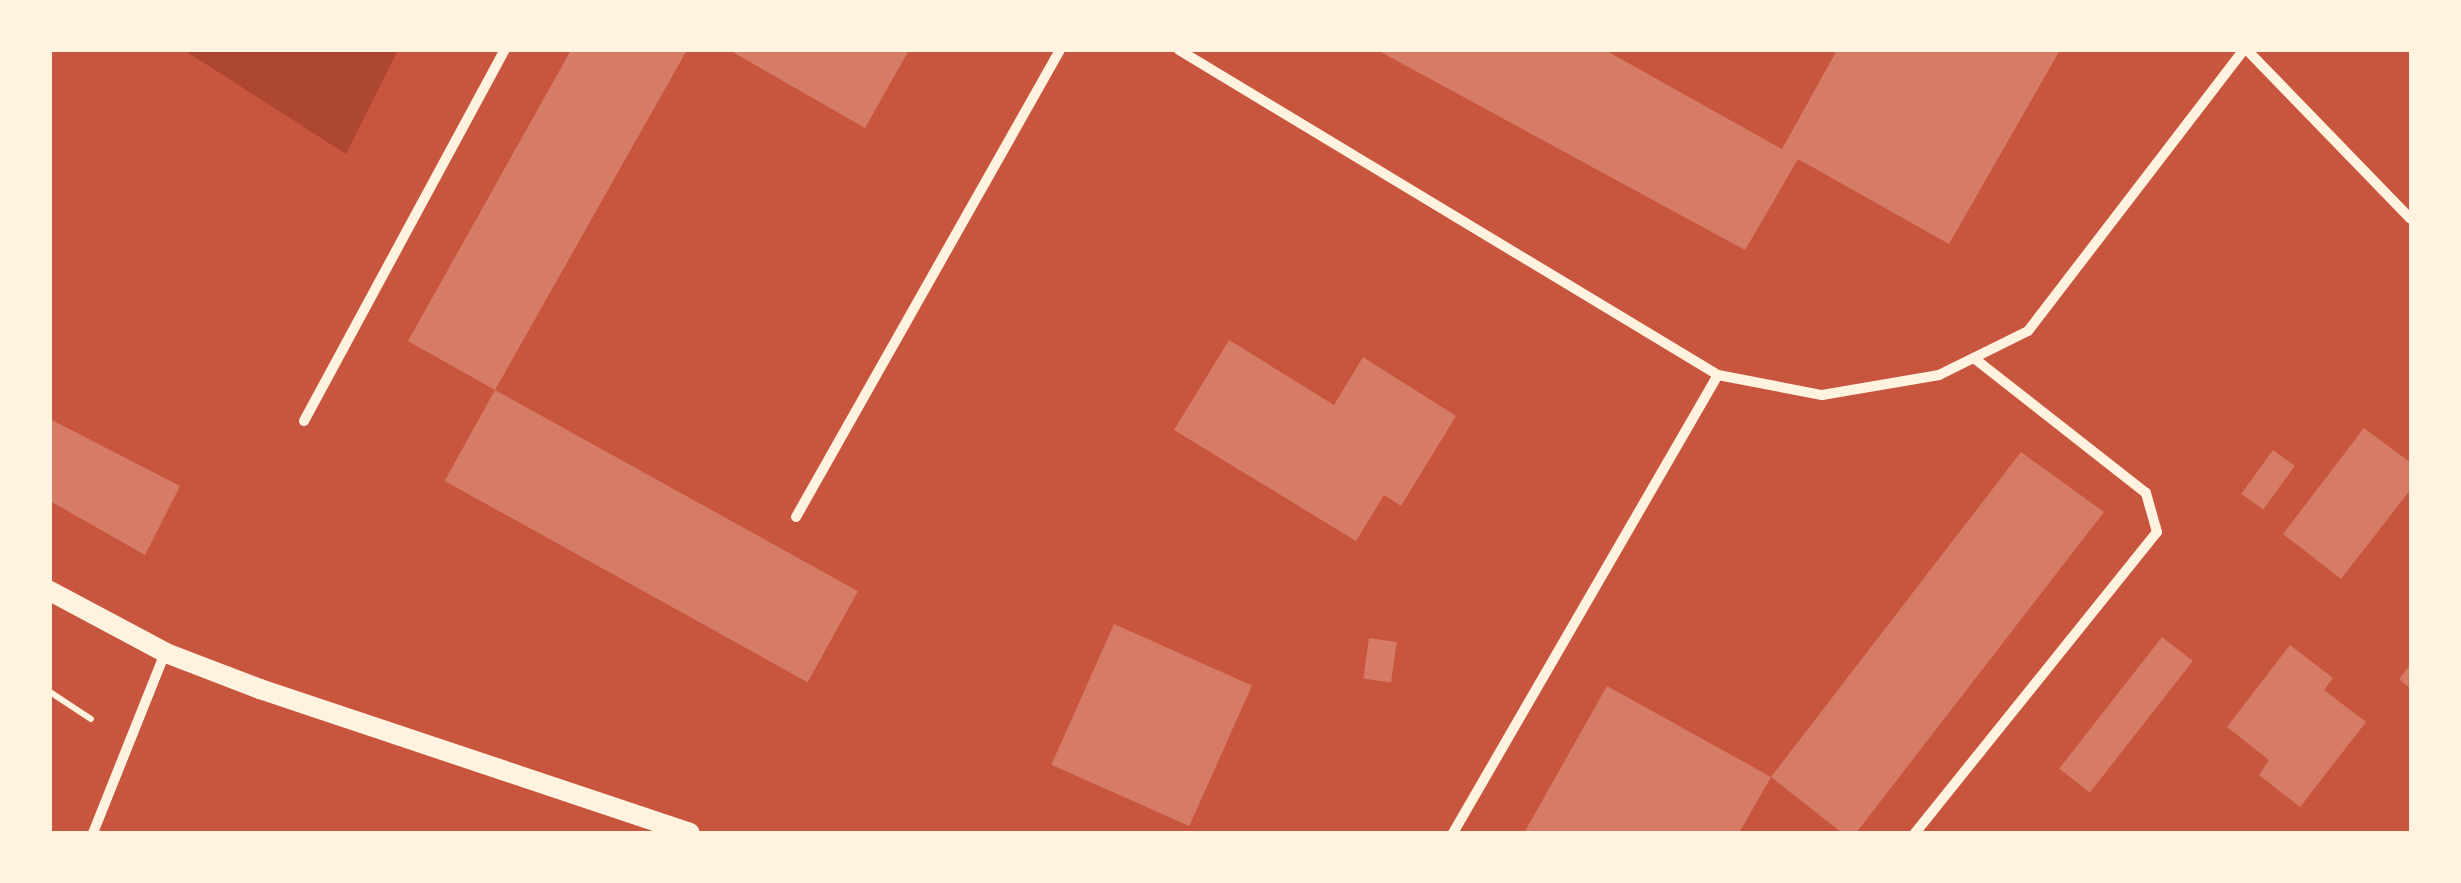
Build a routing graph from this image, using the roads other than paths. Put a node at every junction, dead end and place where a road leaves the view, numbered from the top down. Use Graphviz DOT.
graph roads {
  1 [pos="505,50"];
  2 [pos="1060,50"];
  3 [pos="1179,50"];
  4 [pos="2246,50"];
  5 [pos="2411,219"];
  6 [pos="1974,358"];
  7 [pos="1718,375"];
  8 [pos="304,422"];
  9 [pos="796,517"];
  10 [pos="50,591"];
  11 [pos="166,653"];
  12 [pos="93,833"];
  13 [pos="690,833"];
  14 [pos="1453,833"];
  15 [pos="1915,833"];
  1 -- 8 [label="street"];
  2 -- 9 [label="street"];
  3 -- 7 [label="street"];
  4 -- 5 [label="street"];
  4 -- 6 [label="street"];
  6 -- 7 [label="street"];
  6 -- 15 [label="street"];
  7 -- 14 [label="street"];
  10 -- 11 [label="main road"];
  11 -- 12 [label="street"];
  11 -- 13 [label="main road"];
}
